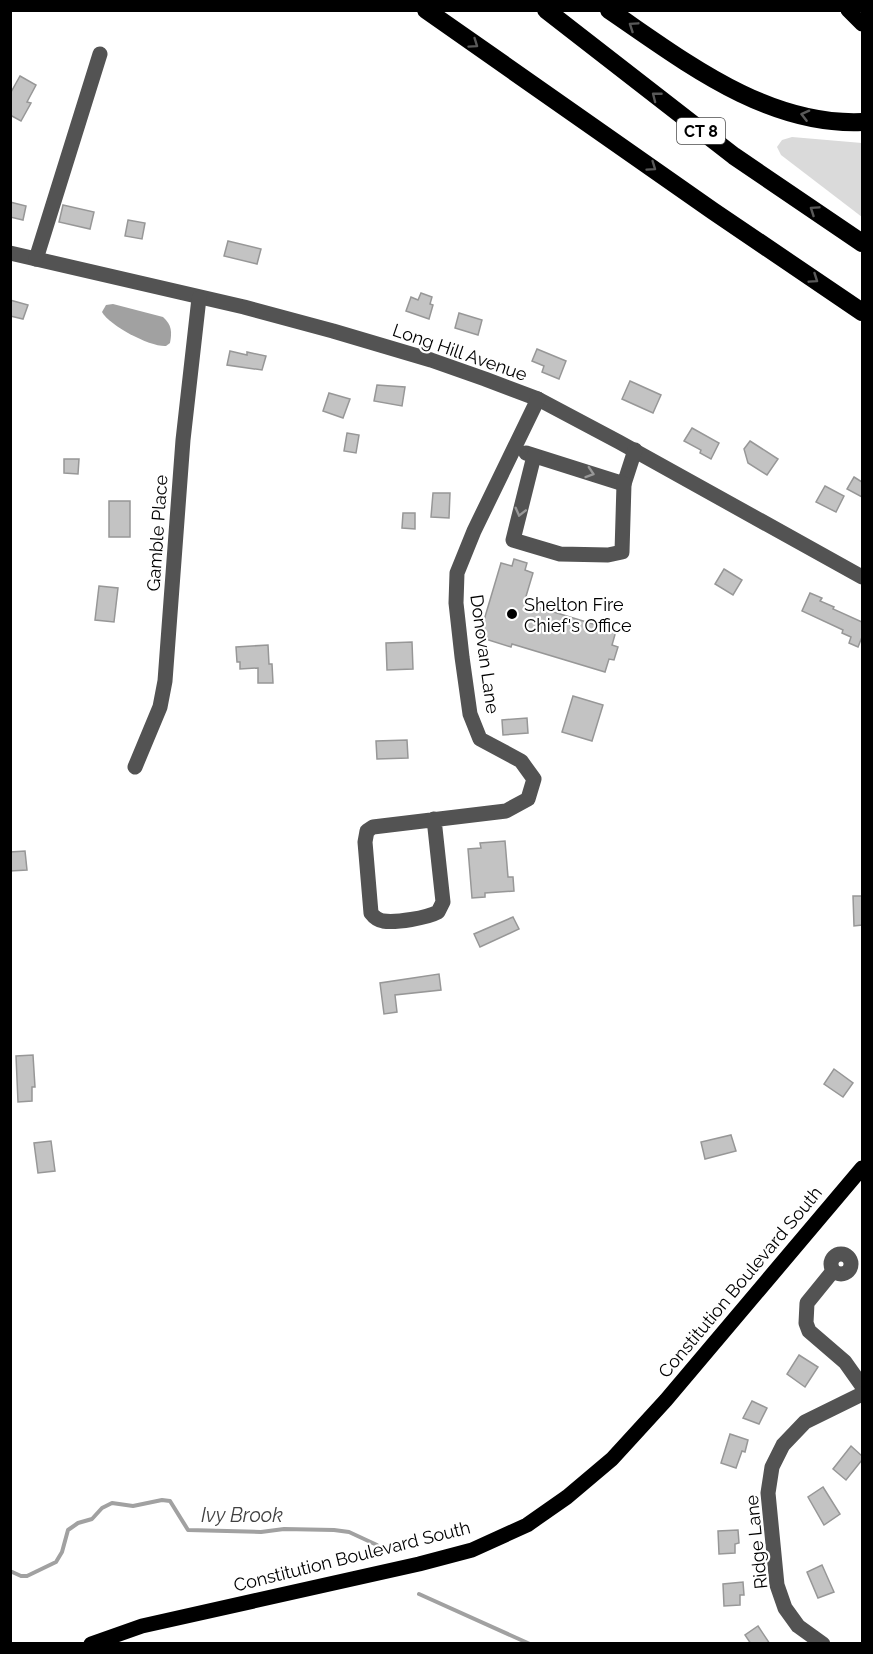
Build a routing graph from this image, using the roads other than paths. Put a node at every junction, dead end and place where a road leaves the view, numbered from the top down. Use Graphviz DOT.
graph roads {
  1 [pos="426,10"];
  2 [pos="546,10"];
  3 [pos="609,10"];
  4 [pos="849,10"];
  5 [pos="862,24"];
  6 [pos="100,54"];
  7 [pos="862,122"];
  8 [pos="862,243"];
  9 [pos="10,253"];
  10 [pos="36,259"];
  11 [pos="199,298"];
  12 [pos="862,312"];
  13 [pos="538,399"];
  14 [pos="514,449"];
  15 [pos="635,450"];
  16 [pos="534,456"];
  17 [pos="624,484"];
  18 [pos="862,577"];
  19 [pos="135,767"];
  20 [pos="434,819"];
  21 [pos="862,1168"];
  22 [pos="833,1271"];
  23 [pos="862,1386"];
  24 [pos="862,1394"];
  25 [pos="91,1644"];
  26 [pos="823,1644"];
  1 -- 12 [label="highway, one-way"];
  8 -- 2 [label="highway, CT 8, one-way"];
  7 -- 3 [label="highway, one-way"];
  4 -- 5 [label="main road"];
  6 -- 10 [label="street"];
  9 -- 10 [label="street, Long Hill Avenue"];
  10 -- 11 [label="street, Long Hill Avenue"];
  11 -- 13 [label="street, Long Hill Avenue"];
  11 -- 19 [label="street, Gamble Place"];
  13 -- 14 [label="street, Donovan Lane"];
  13 -- 15 [label="street, Long Hill Avenue"];
  14 -- 16 [label="street"];
  14 -- 20 [label="street, Donovan Lane"];
  15 -- 17 [label="street"];
  15 -- 18 [label="street, Long Hill Avenue"];
  16 -- 17 [label="street, one-way"];
  16 -- 17 [label="street, one-way"];
  20 -- 20 [label="street, Donovan Lane"];
  21 -- 25 [label="main road, Constitution Boulevard South"];
  22 -- 23 [label="street"];
  24 -- 26 [label="street, Ridge Lane"];
}
